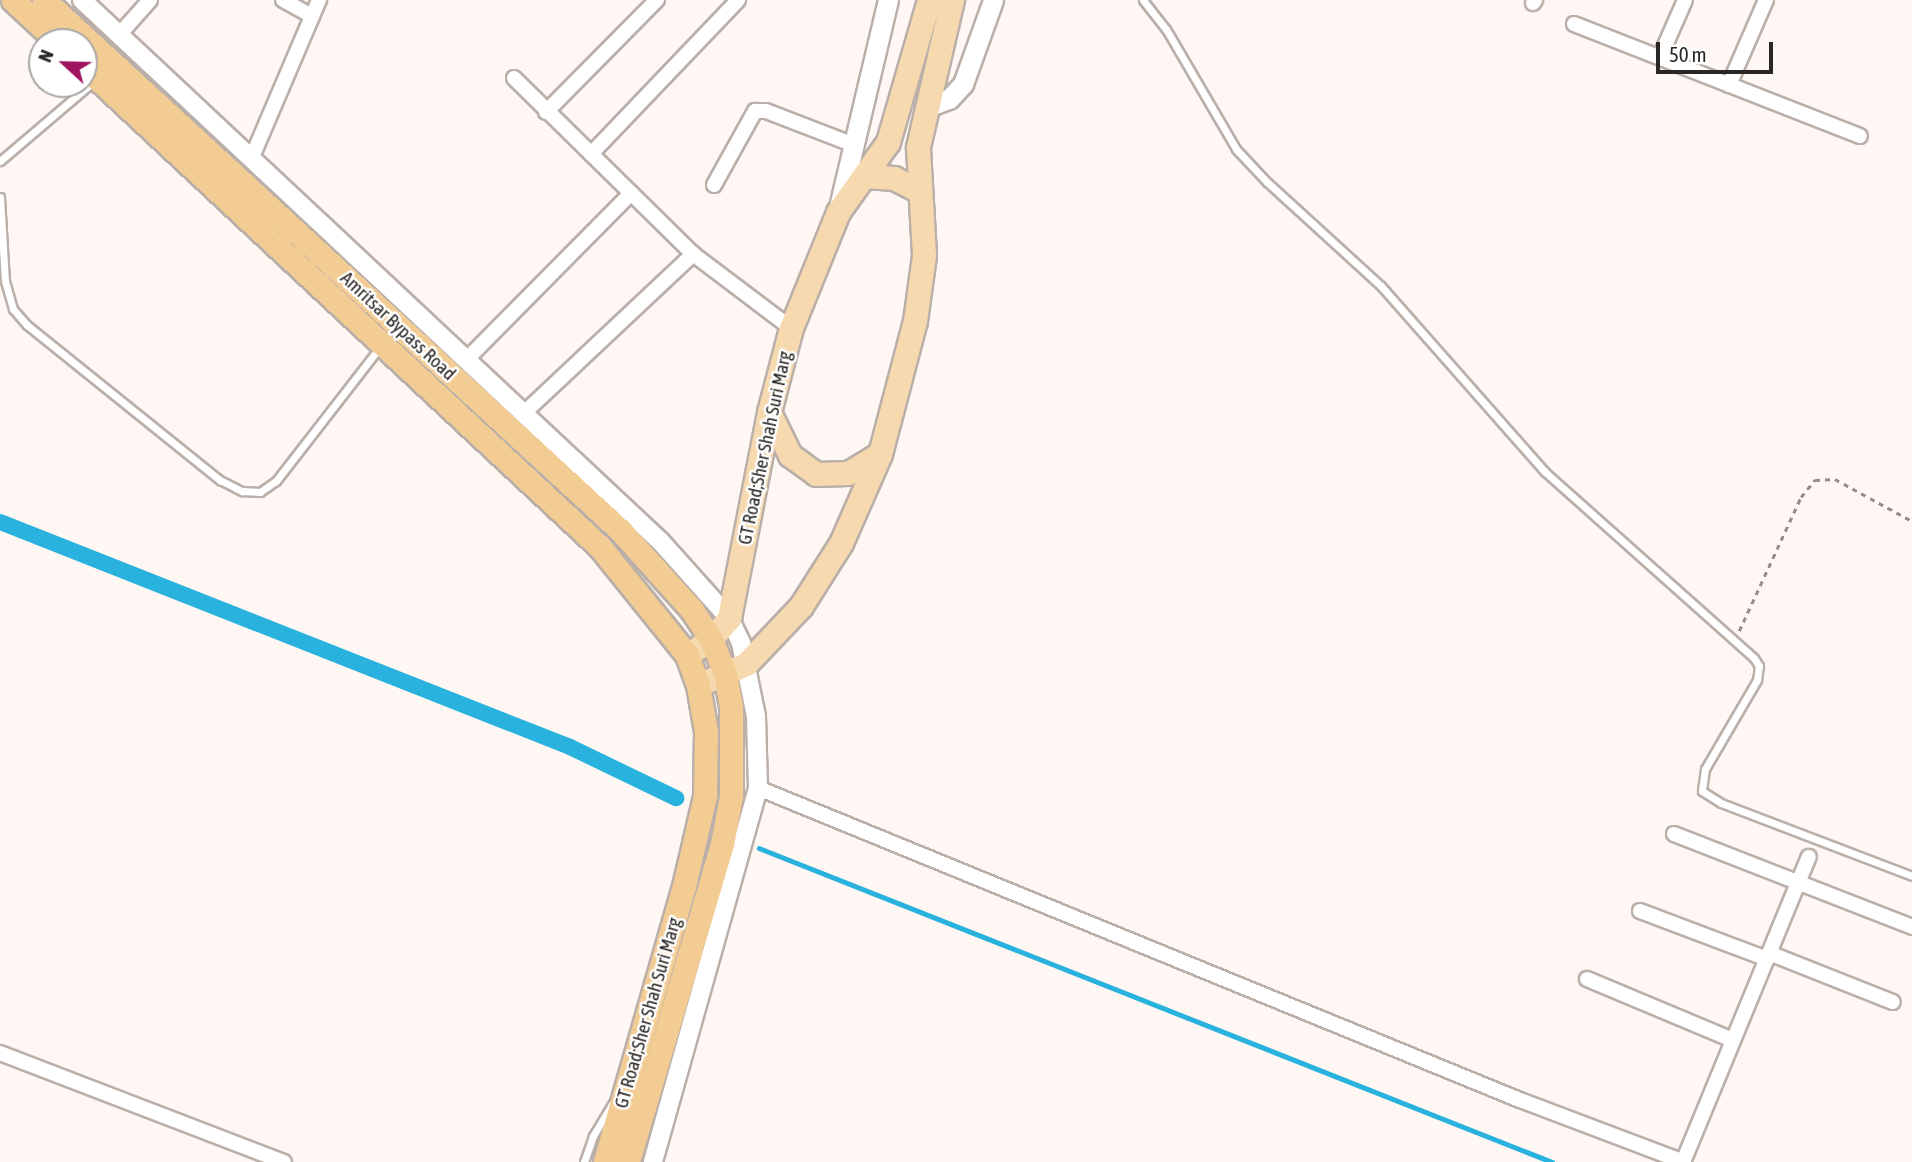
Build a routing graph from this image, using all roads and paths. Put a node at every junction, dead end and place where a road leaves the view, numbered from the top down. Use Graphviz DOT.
graph roads {
  1 [pos="13,0"];
  2 [pos="44,0"];
  3 [pos="82,0"];
  4 [pos="150,0"];
  5 [pos="283,0"];
  6 [pos="319,0"];
  7 [pos="657,0"];
  8 [pos="738,0"];
  9 [pos="888,0"];
  10 [pos="929,0"];
  11 [pos="952,0"];
  12 [pos="993,0"];
  13 [pos="1143,0"];
  14 [pos="1766,0"];
  15 [pos="1680,2"];
  16 [pos="312,16"];
  17 [pos="1574,24"];
  18 [pos="43,28"];
  19 [pos="119,35"];
  20 [pos="1660,57"];
  21 [pos="514,78"];
  22 [pos="98,79"];
  23 [pos="1730,85"];
  24 [pos="64,98"];
  25 [pos="925,108"];
  26 [pos="546,112"];
  27 [pos="1860,136"];
  28 [pos="854,145"];
  29 [pos="591,154"];
  30 [pos="252,157"];
  31 [pos="0,161"];
  32 [pos="865,176"];
  33 [pos="714,185"];
  34 [pos="919,191"];
  35 [pos="631,193"];
  36 [pos="0,197"];
  37 [pos="838,212"];
  38 [pos="693,254"];
  39 [pos="791,328"];
  40 [pos="383,344"];
  41 [pos="468,358"];
  42 [pos="525,412"];
  43 [pos="769,412"];
  44 [pos="880,454"];
  45 [pos="1912,522"];
  46 [pos="729,618"];
  47 [pos="711,639"];
  48 [pos="1735,641"];
  49 [pos="687,655"];
  50 [pos="747,664"];
  51 [pos="725,673"];
  52 [pos="698,685"];
  53 [pos="758,788"];
  54 [pos="1674,834"];
  55 [pos="1809,857"];
  56 [pos="1912,876"];
  57 [pos="1797,884"];
  58 [pos="1640,911"];
  59 [pos="1912,927"];
  60 [pos="1768,956"];
  61 [pos="1587,979"];
  62 [pos="1893,1002"];
  63 [pos="1734,1040"];
  64 [pos="0,1052"];
  65 [pos="628,1082"];
  66 [pos="284,1162"];
  67 [pos="584,1162"];
  68 [pos="605,1162"];
  69 [pos="628,1162"];
  70 [pos="653,1162"];
  71 [pos="1683,1162"];
  1 -- 18 [label="highway"];
  2 -- 47 [label="highway, Amritsar Bypass Road"];
  3 -- 19 [label="street"];
  4 -- 19 [label="street"];
  5 -- 16 [label="street"];
  6 -- 16 [label="street"];
  7 -- 26 [label="street"];
  8 -- 29 [label="street"];
  9 -- 28 [label="main road"];
  10 -- 32 [label="main road, GT Road;Sher Shah Suri Marg"];
  11 -- 25 [label="main road"];
  12 -- 25 [label="main road"];
  13 -- 48 [label="lane"];
  14 -- 23 [label="street"];
  15 -- 20 [label="street"];
  16 -- 30 [label="street"];
  17 -- 20 [label="street"];
  19 -- 30 [label="street"];
  20 -- 23 [label="street"];
  21 -- 26 [label="street"];
  22 -- 40 [label="highway, Amritsar Bypass Road"];
  23 -- 27 [label="street"];
  24 -- 31 [label="lane"];
  25 -- 34 [label="main road"];
  26 -- 29 [label="street"];
  28 -- 33 [label="street"];
  28 -- 37 [label="main road"];
  29 -- 35 [label="street"];
  30 -- 41 [label="street"];
  32 -- 34 [label="main road"];
  32 -- 37 [label="main road, GT Road;Sher Shah Suri Marg"];
  34 -- 44 [label="main road"];
  35 -- 38 [label="street"];
  35 -- 41 [label="street"];
  36 -- 40 [label="lane"];
  37 -- 39 [label="main road, GT Road;Sher Shah Suri Marg"];
  38 -- 39 [label="street"];
  38 -- 42 [label="street"];
  39 -- 43 [label="main road, GT Road;Sher Shah Suri Marg"];
  40 -- 49 [label="highway, Amritsar Bypass Road"];
  41 -- 42 [label="street"];
  42 -- 46 [label="street"];
  43 -- 44 [label="main road"];
  43 -- 46 [label="main road, GT Road;Sher Shah Suri Marg"];
  44 -- 50 [label="main road"];
  45 -- 48 [label="path"];
  46 -- 47 [label="main road, GT Road;Sher Shah Suri Marg"];
  46 -- 50 [label="street"];
  47 -- 49 [label="main road, GT Road;Sher Shah Suri Marg"];
  47 -- 51 [label="highway, Amritsar Bypass Road"];
  48 -- 56 [label="lane"];
  49 -- 52 [label="highway, Amritsar Bypass Road"];
  50 -- 51 [label="main road"];
  50 -- 53 [label="street"];
  51 -- 52 [label="main road"];
  51 -- 69 [label="highway, GT Road;Sher Shah Suri Marg"];
  52 -- 65 [label="highway, GT Road;Sher Shah Suri Marg"];
  53 -- 70 [label="street"];
  53 -- 71 [label="street"];
  54 -- 57 [label="street"];
  55 -- 57 [label="street"];
  57 -- 59 [label="street"];
  57 -- 60 [label="street"];
  58 -- 60 [label="street"];
  60 -- 62 [label="street"];
  60 -- 63 [label="street"];
  61 -- 63 [label="street"];
  63 -- 71 [label="street"];
  64 -- 66 [label="street"];
  65 -- 67 [label="lane"];
  65 -- 68 [label="highway, GT Road;Sher Shah Suri Marg"];
}
